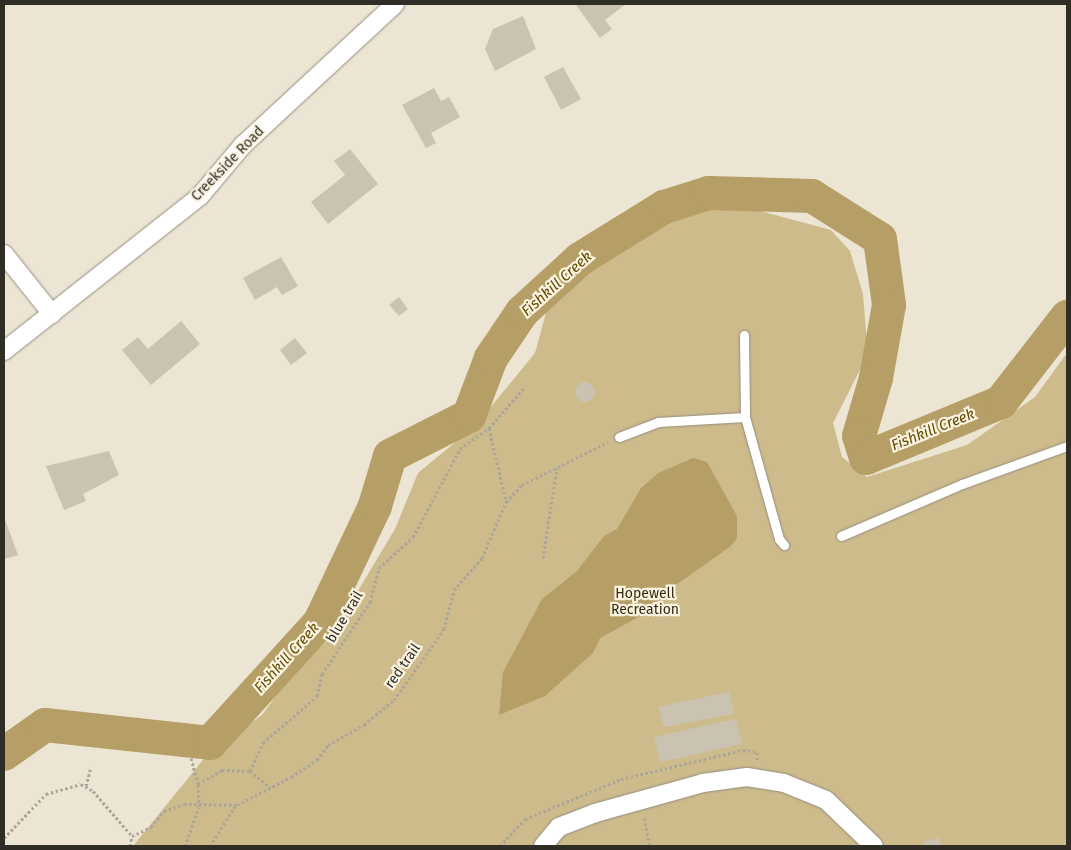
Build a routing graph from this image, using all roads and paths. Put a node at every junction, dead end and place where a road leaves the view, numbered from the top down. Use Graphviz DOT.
graph roads {
  1 [pos="395,4"];
  2 [pos="4,254"];
  3 [pos="52,314"];
  4 [pos="744,336"];
  5 [pos="4,351"];
  6 [pos="524,388"];
  7 [pos="745,416"];
  8 [pos="489,428"];
  9 [pos="619,437"];
  10 [pos="1067,446"];
  11 [pos="557,468"];
  12 [pos="506,502"];
  13 [pos="841,536"];
  14 [pos="784,546"];
  15 [pos="543,558"];
  16 [pos="191,758"];
  17 [pos="91,767"];
  18 [pos="250,771"];
  19 [pos="198,784"];
  20 [pos="86,786"];
  21 [pos="270,787"];
  22 [pos="237,805"];
  23 [pos="199,806"];
  24 [pos="642,810"];
  25 [pos="132,836"];
  26 [pos="4,838"];
  27 [pos="130,846"];
  28 [pos="185,846"];
  29 [pos="210,846"];
  30 [pos="543,846"];
  31 [pos="650,846"];
  32 [pos="874,846"];
  1 -- 3 [label="street, Creekside Road"];
  2 -- 3 [label="street"];
  3 -- 5 [label="street, Creekside Road"];
  4 -- 7 [label="lane"];
  6 -- 8 [label="path, blue trail"];
  7 -- 9 [label="lane"];
  7 -- 14 [label="lane"];
  8 -- 12 [label="path"];
  8 -- 18 [label="path, blue trail"];
  9 -- 11 [label="path, red trail"];
  10 -- 13 [label="lane"];
  11 -- 12 [label="path, red trail"];
  11 -- 15 [label="path"];
  12 -- 21 [label="path, red trail"];
  16 -- 19 [label="path"];
  17 -- 20 [label="path"];
  18 -- 19 [label="path"];
  18 -- 21 [label="path"];
  19 -- 23 [label="path"];
  20 -- 25 [label="path"];
  20 -- 26 [label="path"];
  21 -- 22 [label="path, red trail"];
  22 -- 23 [label="path, red trail"];
  22 -- 29 [label="path"];
  23 -- 25 [label="path, red trail"];
  23 -- 28 [label="path"];
  24 -- 31 [label="path"];
  25 -- 27 [label="path"];
  30 -- 32 [label="street"];
}
